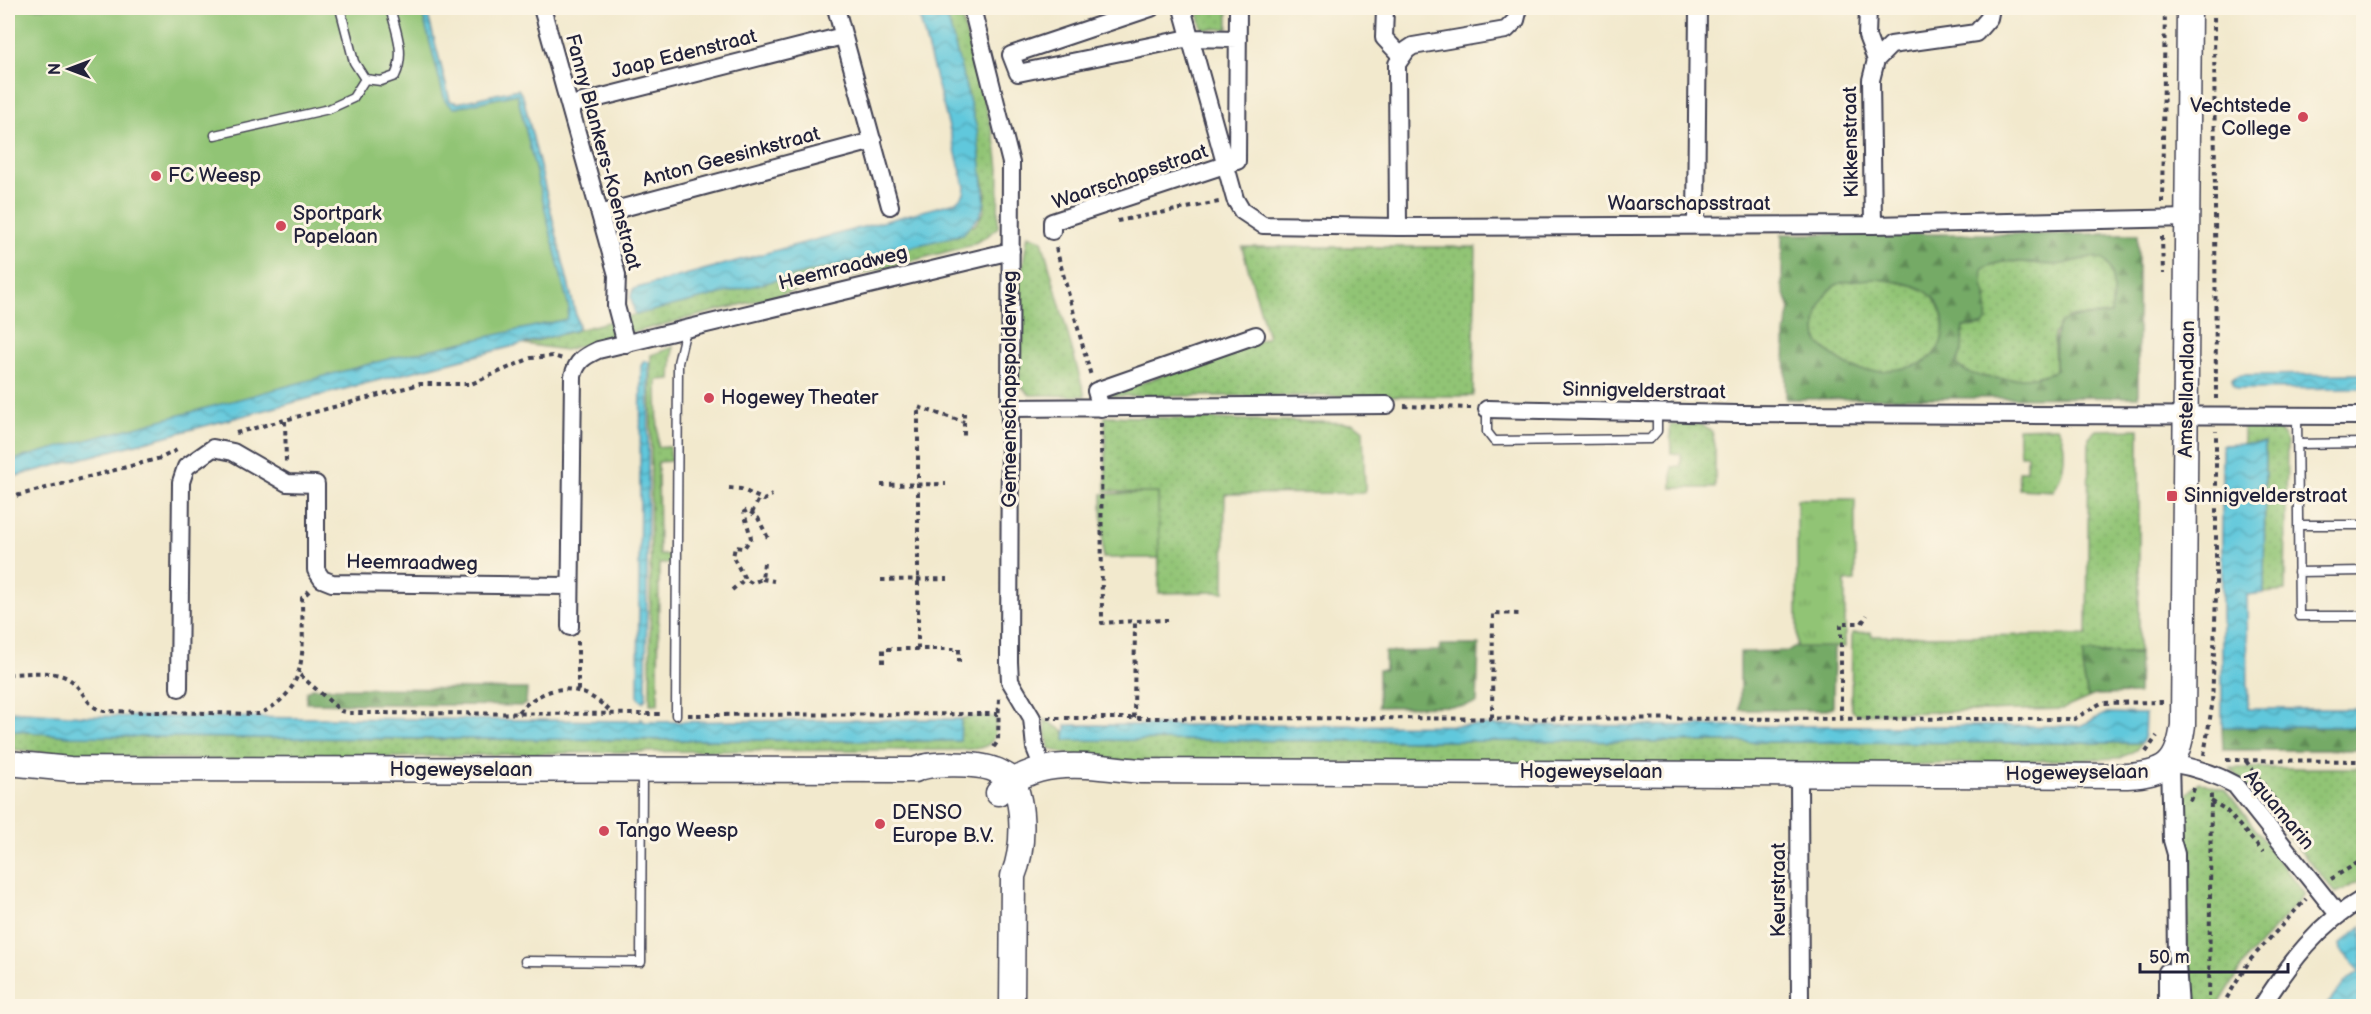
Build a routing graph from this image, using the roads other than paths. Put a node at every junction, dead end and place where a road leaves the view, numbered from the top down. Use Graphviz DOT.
graph roads {
  1 [pos="340,8"];
  2 [pos="390,8"];
  3 [pos="544,8"];
  4 [pos="836,8"];
  5 [pos="972,8"];
  6 [pos="1151,8"];
  7 [pos="1182,8"];
  8 [pos="1238,8"];
  9 [pos="1384,8"];
  10 [pos="1519,8"];
  11 [pos="1698,8"];
  12 [pos="1868,8"];
  13 [pos="1991,8"];
  14 [pos="2188,8"];
  15 [pos="843,36"];
  16 [pos="1190,38"];
  17 [pos="1238,39"];
  18 [pos="1401,57"];
  19 [pos="1876,60"];
  20 [pos="1014,63"];
  21 [pos="990,72"];
  22 [pos="364,79"];
  23 [pos="571,105"];
  24 [pos="215,135"];
  25 [pos="873,141"];
  26 [pos="1225,166"];
  27 [pos="890,206"];
  28 [pos="600,214"];
  29 [pos="2189,218"];
  30 [pos="1696,224"];
  31 [pos="1872,225"];
  32 [pos="1398,227"];
  33 [pos="1052,231"];
  34 [pos="1011,251"];
  35 [pos="686,329"];
  36 [pos="1256,335"];
  37 [pos="626,344"];
  38 [pos="1098,400"];
  39 [pos="1387,405"];
  40 [pos="1010,408"];
  41 [pos="1487,409"];
  42 [pos="1657,412"];
  43 [pos="2187,415"];
  44 [pos="2297,416"];
  45 [pos="2364,416"];
  46 [pos="2364,443"];
  47 [pos="2297,444"];
  48 [pos="2298,525"];
  49 [pos="2364,525"];
  50 [pos="2298,572"];
  51 [pos="2364,572"];
  52 [pos="570,586"];
  53 [pos="2364,616"];
  54 [pos="570,627"];
  55 [pos="179,688"];
  56 [pos="676,715"];
  57 [pos="8,763"];
  58 [pos="2170,763"];
  59 [pos="1043,768"];
  60 [pos="642,769"];
  61 [pos="1799,773"];
  62 [pos="1005,786"];
  63 [pos="2172,840"];
  64 [pos="2364,898"];
  65 [pos="2337,913"];
  66 [pos="525,961"];
  67 [pos="1012,1006"];
  68 [pos="1800,1006"];
  69 [pos="2167,1006"];
  70 [pos="2180,1006"];
  71 [pos="2262,1006"];
  1 -- 22 [label="lane"];
  2 -- 22 [label="lane"];
  3 -- 23 [label="street, Fanny Blankers-Koenstraat"];
  4 -- 15 [label="street"];
  5 -- 21 [label="street, Gemeenschapspolderweg"];
  6 -- 20 [label="street"];
  7 -- 16 [label="street, Waarschapsstraat"];
  8 -- 17 [label="street, Waarschapsstraat"];
  9 -- 18 [label="street"];
  10 -- 18 [label="street"];
  11 -- 30 [label="street"];
  12 -- 19 [label="street, Kikkenstraat"];
  13 -- 19 [label="street"];
  14 -- 29 [label="main road, Amstellandlaan"];
  15 -- 23 [label="street, Jaap Edenstraat"];
  15 -- 25 [label="street"];
  16 -- 17 [label="street"];
  16 -- 20 [label="street"];
  16 -- 26 [label="street, Waarschapsstraat"];
  17 -- 26 [label="street, Waarschapsstraat"];
  18 -- 32 [label="street"];
  19 -- 31 [label="street, Kikkenstraat"];
  20 -- 21 [label="street"];
  21 -- 34 [label="street, Gemeenschapspolderweg"];
  22 -- 24 [label="lane"];
  23 -- 28 [label="street, Fanny Blankers-Koenstraat"];
  25 -- 27 [label="street"];
  25 -- 28 [label="street, Anton Geesinkstraat"];
  26 -- 32 [label="street, Waarschapsstraat"];
  26 -- 33 [label="street, Waarschapsstraat"];
  28 -- 37 [label="street, Fanny Blankers-Koenstraat"];
  29 -- 31 [label="street, Waarschapsstraat"];
  29 -- 43 [label="main road, Amstellandlaan"];
  30 -- 31 [label="street, Waarschapsstraat"];
  30 -- 32 [label="street, Waarschapsstraat"];
  34 -- 35 [label="street, Heemraadweg"];
  34 -- 40 [label="street, Gemeenschapspolderweg"];
  35 -- 37 [label="street, Heemraadweg"];
  35 -- 56 [label="lane"];
  36 -- 38 [label="street"];
  37 -- 52 [label="street, Heemraadweg"];
  38 -- 39 [label="street"];
  38 -- 40 [label="street"];
  40 -- 59 [label="street, Gemeenschapspolderweg"];
  41 -- 42 [label="street, Sinnigvelderstraat"];
  41 -- 42 [label="lane"];
  42 -- 43 [label="street, Sinnigvelderstraat"];
  43 -- 44 [label="street, Sinnigvelderstraat"];
  43 -- 58 [label="main road, Amstellandlaan"];
  44 -- 45 [label="street, Sinnigvelderstraat"];
  44 -- 47 [label="lane"];
  46 -- 47 [label="lane"];
  47 -- 48 [label="lane"];
  48 -- 49 [label="lane"];
  48 -- 50 [label="lane"];
  50 -- 51 [label="lane"];
  50 -- 53 [label="lane"];
  52 -- 54 [label="street"];
  52 -- 55 [label="street, Heemraadweg"];
  57 -- 60 [label="main road, Hogeweyselaan"];
  58 -- 61 [label="main road, Hogeweyselaan"];
  58 -- 63 [label="street, Amstellandlaan"];
  58 -- 65 [label="street, Aquamarin"];
  59 -- 61 [label="main road, Hogeweyselaan"];
  59 -- 62 [label="main road, Hogeweyselaan"];
  60 -- 62 [label="main road, Hogeweyselaan"];
  60 -- 66 [label="lane"];
  61 -- 68 [label="street, Keurstraat"];
  62 -- 67 [label="main road"];
  63 -- 69 [label="street, Amstellandlaan"];
  63 -- 70 [label="street, Amstellandlaan"];
  64 -- 65 [label="street"];
  65 -- 71 [label="street"];
}
